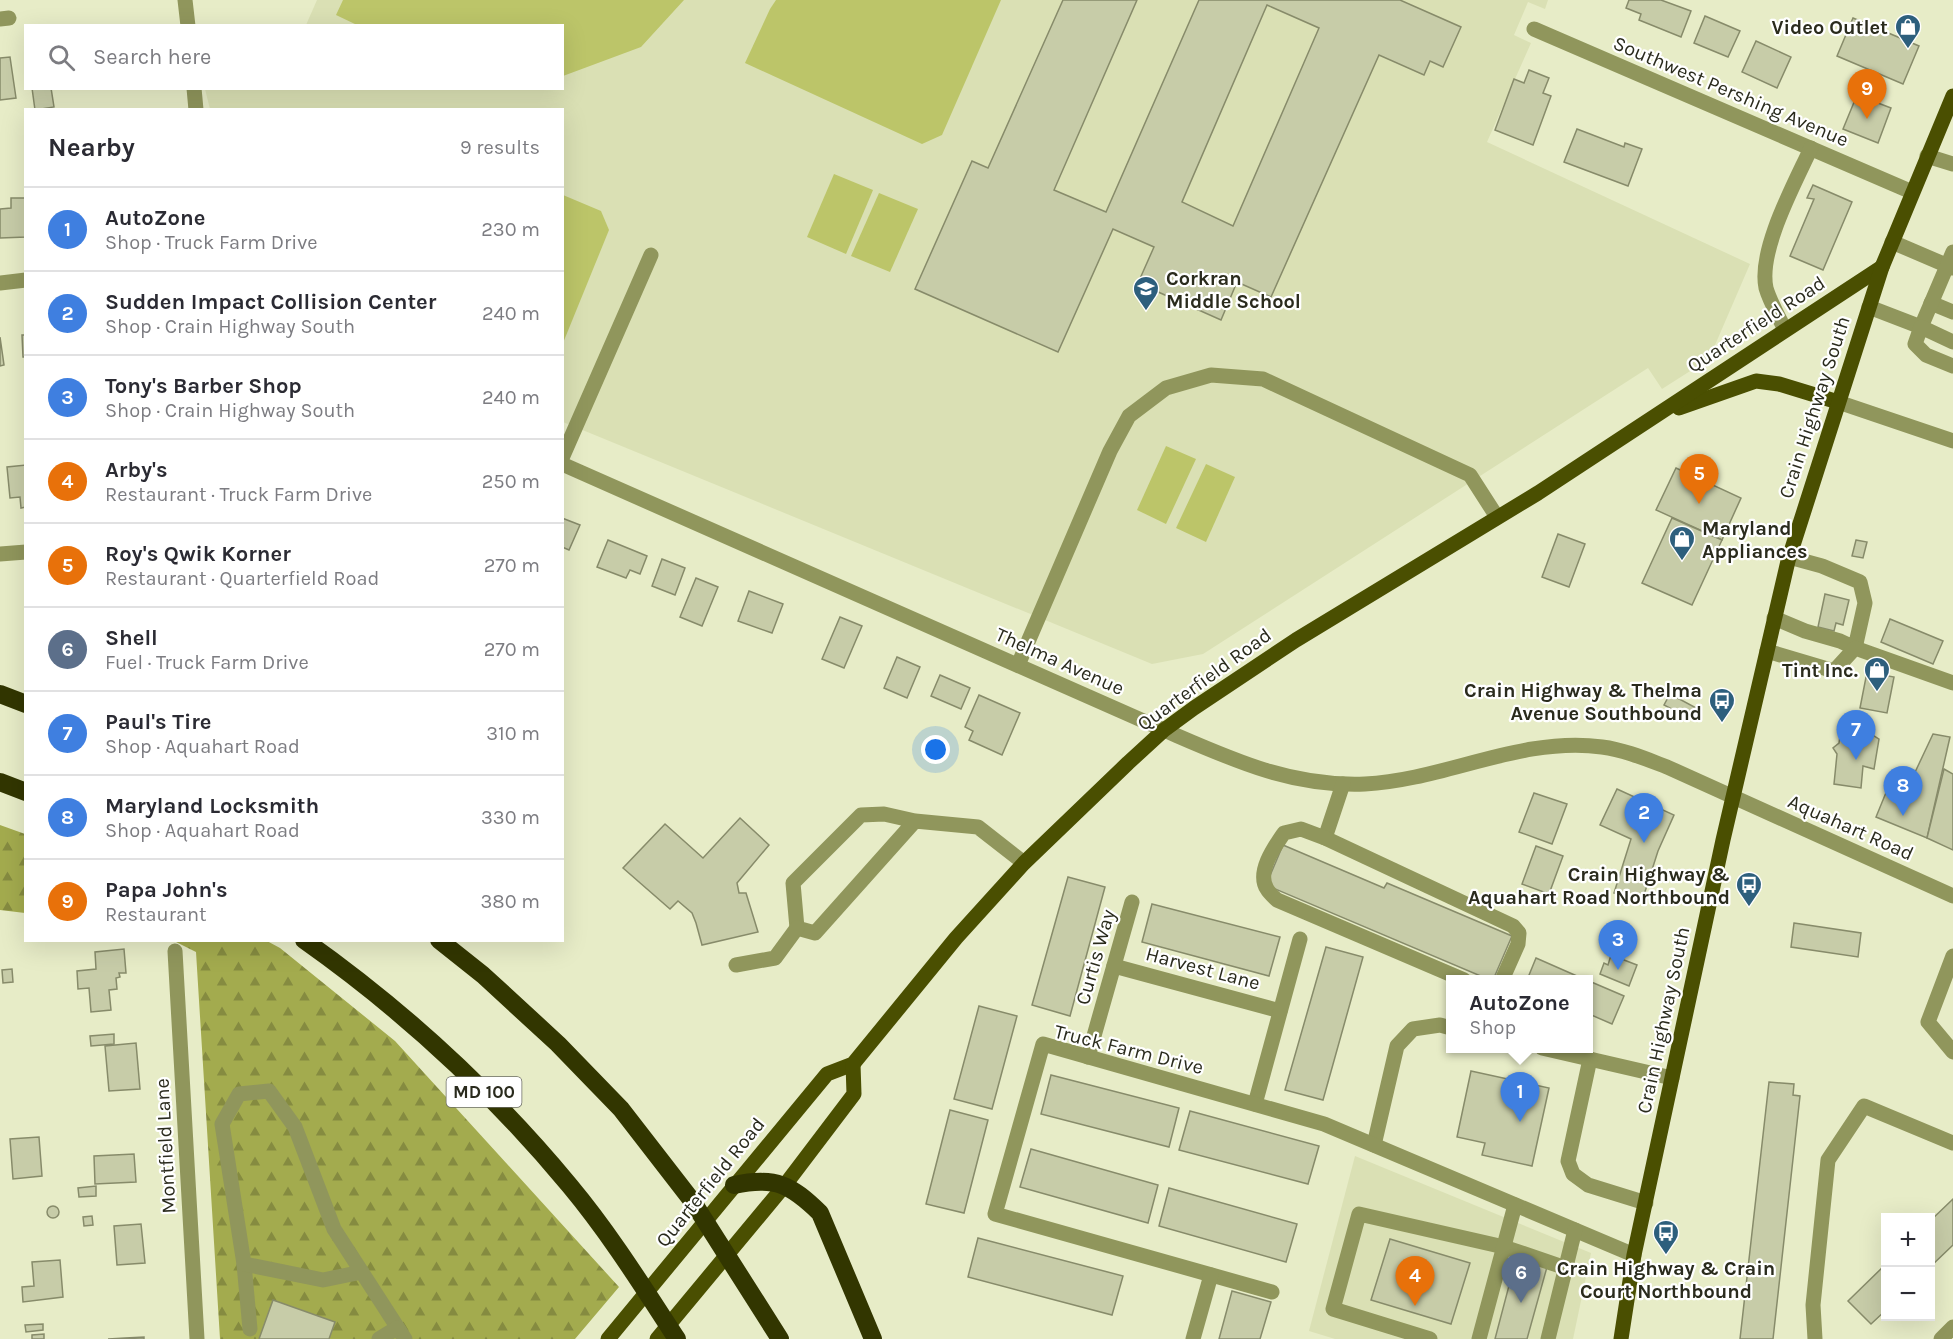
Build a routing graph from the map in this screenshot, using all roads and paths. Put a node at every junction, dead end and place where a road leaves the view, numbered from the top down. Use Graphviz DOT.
graph roads {
  1 [pos="185,0"];
  2 [pos="188,24"];
  3 [pos="1534,29"];
  4 [pos="194,90"];
  5 [pos="1953,96"];
  6 [pos="196,108"];
  7 [pos="1811,148"];
  8 [pos="1927,156"];
  9 [pos="1953,164"];
  10 [pos="1912,192"];
  11 [pos="1892,242"];
  12 [pos="651,255"];
  13 [pos="1951,262"];
  14 [pos="1881,267"];
  15 [pos="24,280"];
  16 [pos="0,283"];
  17 [pos="1931,303"];
  18 [pos="1869,307"];
  19 [pos="1953,312"];
  20 [pos="1921,327"];
  21 [pos="1785,330"];
  22 [pos="1953,342"];
  23 [pos="1953,366"];
  24 [pos="1838,402"];
  25 [pos="1653,417"];
  26 [pos="1953,441"];
  27 [pos="564,453"];
  28 [pos="564,465"];
  29 [pos="1497,517"];
  30 [pos="24,552"];
  31 [pos="0,554"];
  32 [pos="1789,557"];
  33 [pos="1774,618"];
  34 [pos="1854,648"];
  35 [pos="1767,651"];
  36 [pos="1018,665"];
  37 [pos="1953,683"];
  38 [pos="0,694"];
  39 [pos="24,703"];
  40 [pos="1164,730"];
  41 [pos="0,782"];
  42 [pos="1343,784"];
  43 [pos="0,787"];
  44 [pos="24,792"];
  45 [pos="24,793"];
  46 [pos="1732,797"];
  47 [pos="915,821"];
  48 [pos="1325,838"];
  49 [pos="1024,863"];
  50 [pos="1953,896"];
  51 [pos="1132,902"];
  52 [pos="797,928"];
  53 [pos="1300,939"];
  54 [pos="307,942"];
  55 [pos="442,942"];
  56 [pos="176,951"];
  57 [pos="1953,956"];
  58 [pos="736,965"];
  59 [pos="1114,966"];
  60 [pos="1452,975"];
  61 [pos="1504,975"];
  62 [pos="1280,1011"];
  63 [pos="1446,1027"];
  64 [pos="1953,1052"];
  65 [pos="1564,1053"];
  66 [pos="1088,1057"];
  67 [pos="1590,1059"];
  68 [pos="853,1064"];
  69 [pos="1672,1078"];
  70 [pos="1255,1104"];
  71 [pos="1953,1143"];
  72 [pos="1374,1145"];
  73 [pos="734,1185"];
  74 [pos="785,1185"];
  75 [pos="1646,1203"];
  76 [pos="1515,1204"];
  77 [pos="1575,1230"];
  78 [pos="1504,1247"];
  79 [pos="1634,1255"];
  80 [pos="244,1264"];
  81 [pos="1566,1268"];
  82 [pos="362,1272"];
  83 [pos="1211,1275"];
  84 [pos="1272,1292"];
  85 [pos="1953,1327"];
  86 [pos="249,1329"];
  87 [pos="401,1334"];
  88 [pos="197,1339"];
  89 [pos="380,1339"];
  90 [pos="608,1339"];
  91 [pos="657,1339"];
  92 [pos="677,1339"];
  93 [pos="780,1339"];
  94 [pos="873,1339"];
  95 [pos="1193,1339"];
  96 [pos="1430,1339"];
  97 [pos="1479,1339"];
  98 [pos="1548,1339"];
  99 [pos="1621,1339"];
  100 [pos="1815,1339"];
  101 [pos="1941,1339"];
  1 -- 2 [label="street"];
  3 -- 7 [label="street, Southwest Pershing Avenue"];
  4 -- 6 [label="street"];
  5 -- 8 [label="main road, Crain Highway South"];
  7 -- 10 [label="street, Southwest Pershing Avenue"];
  7 -- 21 [label="street"];
  8 -- 9 [label="street"];
  8 -- 10 [label="main road, Crain Highway South"];
  10 -- 11 [label="main road, Crain Highway South"];
  11 -- 13 [label="street"];
  11 -- 14 [label="main road, Crain Highway South"];
  12 -- 27 [label="street"];
  13 -- 17 [label="street"];
  14 -- 18 [label="main road, Crain Highway South"];
  14 -- 21 [label="main road, Quarterfield Road"];
  15 -- 16 [label="street"];
  17 -- 19 [label="street"];
  17 -- 20 [label="street"];
  18 -- 20 [label="street"];
  18 -- 24 [label="main road, Crain Highway South"];
  20 -- 22 [label="street"];
  20 -- 23 [label="street"];
  21 -- 25 [label="main road, Quarterfield Road"];
  24 -- 25 [label="main road, Quarterfield Road"];
  24 -- 26 [label="street"];
  24 -- 32 [label="main road, Crain Highway South"];
  25 -- 29 [label="main road, Quarterfield Road"];
  28 -- 36 [label="street, Thelma Avenue"];
  29 -- 36 [label="street"];
  29 -- 40 [label="main road, Quarterfield Road"];
  30 -- 31 [label="street"];
  32 -- 33 [label="main road, Crain Highway South"];
  32 -- 34 [label="street"];
  33 -- 34 [label="street"];
  33 -- 35 [label="main road, Crain Highway South"];
  34 -- 35 [label="street"];
  34 -- 37 [label="street"];
  35 -- 46 [label="main road, Crain Highway South"];
  36 -- 40 [label="street, Thelma Avenue"];
  38 -- 39 [label="highway"];
  40 -- 42 [label="street, Thelma Avenue"];
  40 -- 49 [label="main road, Quarterfield Road"];
  41 -- 44 [label="highway"];
  42 -- 46 [label="street, Thelma Avenue"];
  42 -- 48 [label="street"];
  43 -- 45 [label="highway"];
  46 -- 50 [label="street, Aquahart Road"];
  46 -- 69 [label="main road, Crain Highway South"];
  47 -- 49 [label="street"];
  47 -- 52 [label="street"];
  47 -- 52 [label="street"];
  48 -- 60 [label="street"];
  48 -- 61 [label="street"];
  49 -- 68 [label="main road, Quarterfield Road"];
  51 -- 59 [label="street, Curtis Way"];
  52 -- 58 [label="street"];
  53 -- 62 [label="street"];
  54 -- 92 [label="highway, MD 100"];
  55 -- 93 [label="highway"];
  56 -- 88 [label="street, Montfield Lane"];
  57 -- 64 [label="street"];
  59 -- 62 [label="street, Harvest Lane"];
  59 -- 66 [label="street, Curtis Way"];
  62 -- 70 [label="street"];
  63 -- 72 [label="street"];
  65 -- 67 [label="street"];
  66 -- 70 [label="street, Truck Farm Drive"];
  66 -- 83 [label="street, Truck Farm Drive"];
  67 -- 69 [label="street"];
  67 -- 75 [label="street"];
  68 -- 73 [label="main road, Quarterfield Road"];
  68 -- 74 [label="main road"];
  69 -- 75 [label="main road, Crain Highway South"];
  70 -- 72 [label="street, Truck Farm Drive"];
  71 -- 100 [label="street"];
  72 -- 76 [label="street, Truck Farm Drive"];
  73 -- 74 [label="highway"];
  73 -- 90 [label="main road, Quarterfield Road"];
  74 -- 91 [label="main road"];
  74 -- 94 [label="highway"];
  75 -- 79 [label="main road, Crain Highway South"];
  76 -- 77 [label="street, Truck Farm Drive"];
  76 -- 78 [label="street"];
  77 -- 79 [label="street, Truck Farm Drive"];
  77 -- 81 [label="street"];
  78 -- 81 [label="street"];
  78 -- 96 [label="street"];
  78 -- 97 [label="street"];
  79 -- 99 [label="main road, Crain Highway South"];
  80 -- 82 [label="street"];
  80 -- 82 [label="street"];
  80 -- 86 [label="street"];
  81 -- 98 [label="street"];
  82 -- 87 [label="street"];
  83 -- 84 [label="street, Truck Farm Drive"];
  83 -- 95 [label="street"];
  85 -- 101 [label="street"];
  87 -- 89 [label="street"];
}
